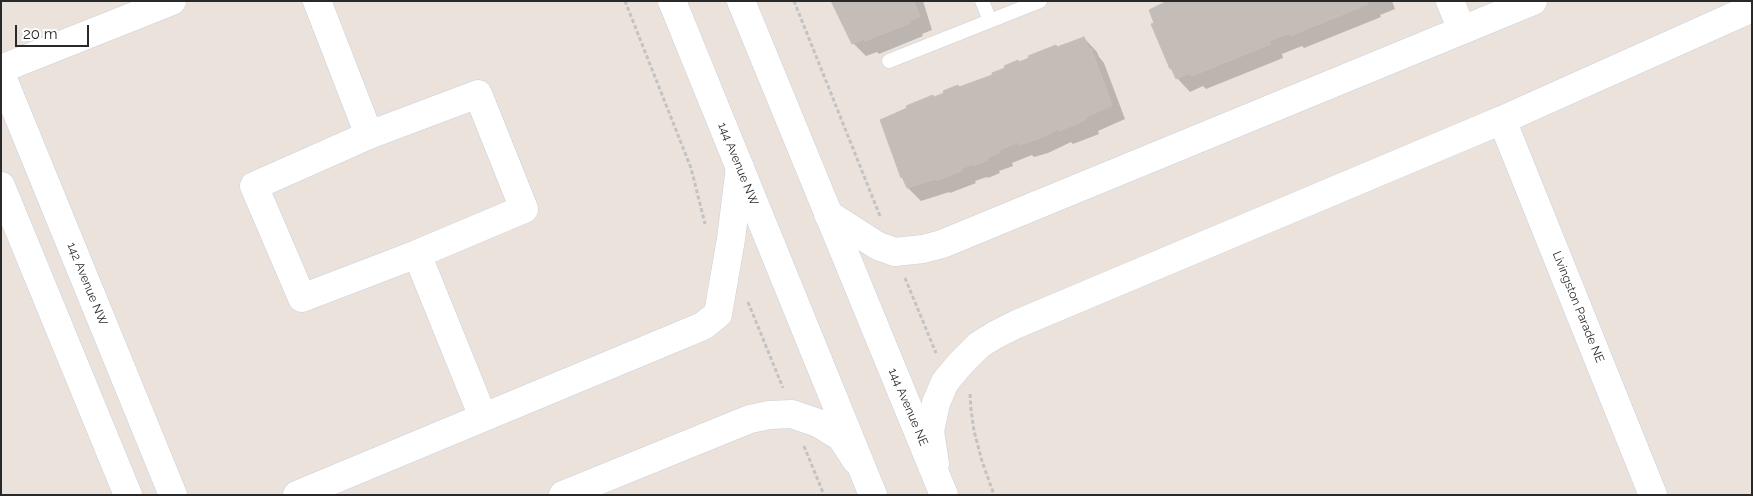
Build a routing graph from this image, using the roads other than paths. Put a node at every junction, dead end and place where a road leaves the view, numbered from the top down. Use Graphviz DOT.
graph roads {
  1 [pos="172,1"];
  2 [pos="317,1"];
  3 [pos="672,1"];
  4 [pos="741,1"];
  5 [pos="982,1"];
  6 [pos="1040,1"];
  7 [pos="1450,1"];
  8 [pos="1533,1"];
  9 [pos="1752,8"];
  10 [pos="990,21"];
  11 [pos="1462,30"];
  12 [pos="889,61"];
  13 [pos="1,69"];
  14 [pos="1,74"];
  15 [pos="1502,120"];
  16 [pos="370,135"];
  17 [pos="740,167"];
  18 [pos="1,186"];
  19 [pos="828,214"];
  20 [pos="418,254"];
  21 [pos="804,326"];
  22 [pos="483,417"];
  23 [pos="868,484"];
  24 [pos="941,487"];
  25 [pos="128,495"];
  26 [pos="173,495"];
  27 [pos="297,495"];
  28 [pos="563,495"];
  29 [pos="890,495"];
  30 [pos="1653,495"];
  1 -- 13 [label="street"];
  2 -- 16 [label="street"];
  3 -- 17 [label="street, 144 Avenue NW"];
  4 -- 19 [label="street"];
  5 -- 10 [label="lane"];
  6 -- 10 [label="lane"];
  7 -- 11 [label="street"];
  8 -- 11 [label="street"];
  9 -- 15 [label="street"];
  10 -- 12 [label="lane"];
  11 -- 19 [label="street"];
  14 -- 26 [label="street, 142 Avenue NW"];
  15 -- 24 [label="street"];
  15 -- 30 [label="street, Livingston Parade NE"];
  16 -- 20 [label="street"];
  16 -- 20 [label="street"];
  17 -- 21 [label="street, 144 Avenue NW"];
  17 -- 22 [label="street"];
  18 -- 25 [label="street"];
  19 -- 24 [label="street, 144 Avenue NE"];
  20 -- 22 [label="street"];
  21 -- 23 [label="street"];
  21 -- 29 [label="street"];
  22 -- 27 [label="street"];
  23 -- 28 [label="street"];
}
